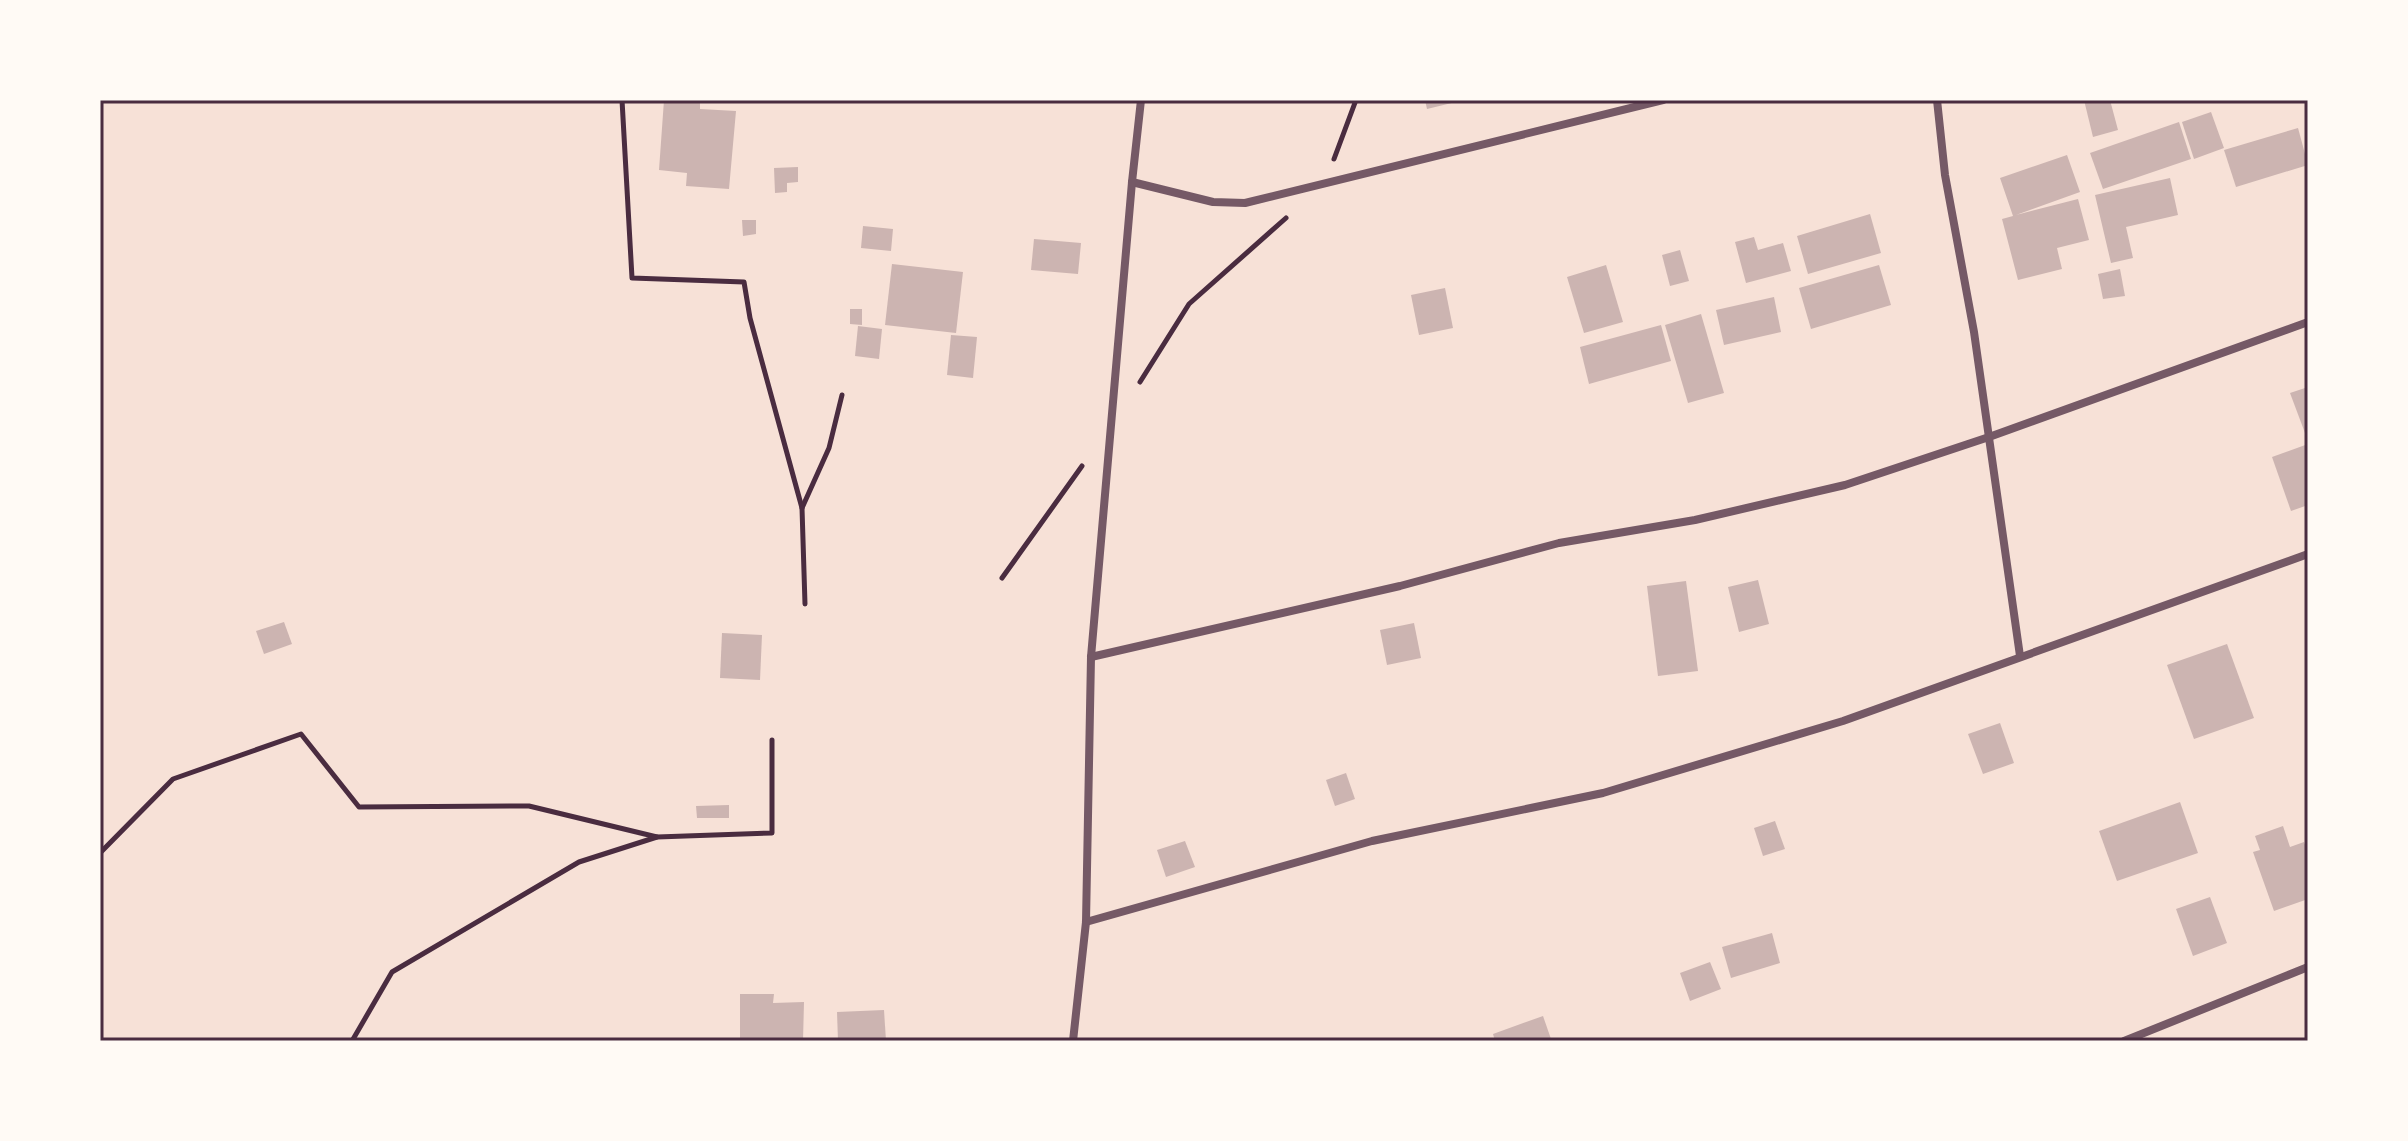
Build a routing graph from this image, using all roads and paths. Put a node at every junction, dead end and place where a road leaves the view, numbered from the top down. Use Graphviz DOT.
graph roads {
  1 [pos="622,100"];
  2 [pos="1141,100"];
  3 [pos="1356,100"];
  4 [pos="1663,100"];
  5 [pos="1937,100"];
  6 [pos="1132,182"];
  7 [pos="1325,183"];
  8 [pos="1291,213"];
  9 [pos="2308,322"];
  10 [pos="1134,390"];
  11 [pos="842,395"];
  12 [pos="1989,437"];
  13 [pos="1083,465"];
  14 [pos="802,508"];
  15 [pos="2308,554"];
  16 [pos="1002,578"];
  17 [pos="805,604"];
  18 [pos="2020,656"];
  19 [pos="1091,657"];
  20 [pos="772,740"];
  21 [pos="657,837"];
  22 [pos="100,853"];
  23 [pos="1086,922"];
  24 [pos="2308,967"];
  25 [pos="352,1041"];
  26 [pos="1073,1041"];
  27 [pos="2124,1041"];
  1 -- 14 [label="path"];
  2 -- 6 [label="street"];
  3 -- 7 [label="path"];
  4 -- 7 [label="street"];
  5 -- 12 [label="street"];
  6 -- 7 [label="street"];
  6 -- 19 [label="street"];
  8 -- 10 [label="path"];
  9 -- 12 [label="street"];
  11 -- 14 [label="path"];
  12 -- 18 [label="street"];
  12 -- 19 [label="street"];
  13 -- 16 [label="path"];
  14 -- 17 [label="path"];
  15 -- 18 [label="street"];
  18 -- 23 [label="street"];
  19 -- 23 [label="street"];
  20 -- 21 [label="path"];
  21 -- 22 [label="path"];
  21 -- 25 [label="path"];
  23 -- 26 [label="street"];
  24 -- 27 [label="street"];
}
